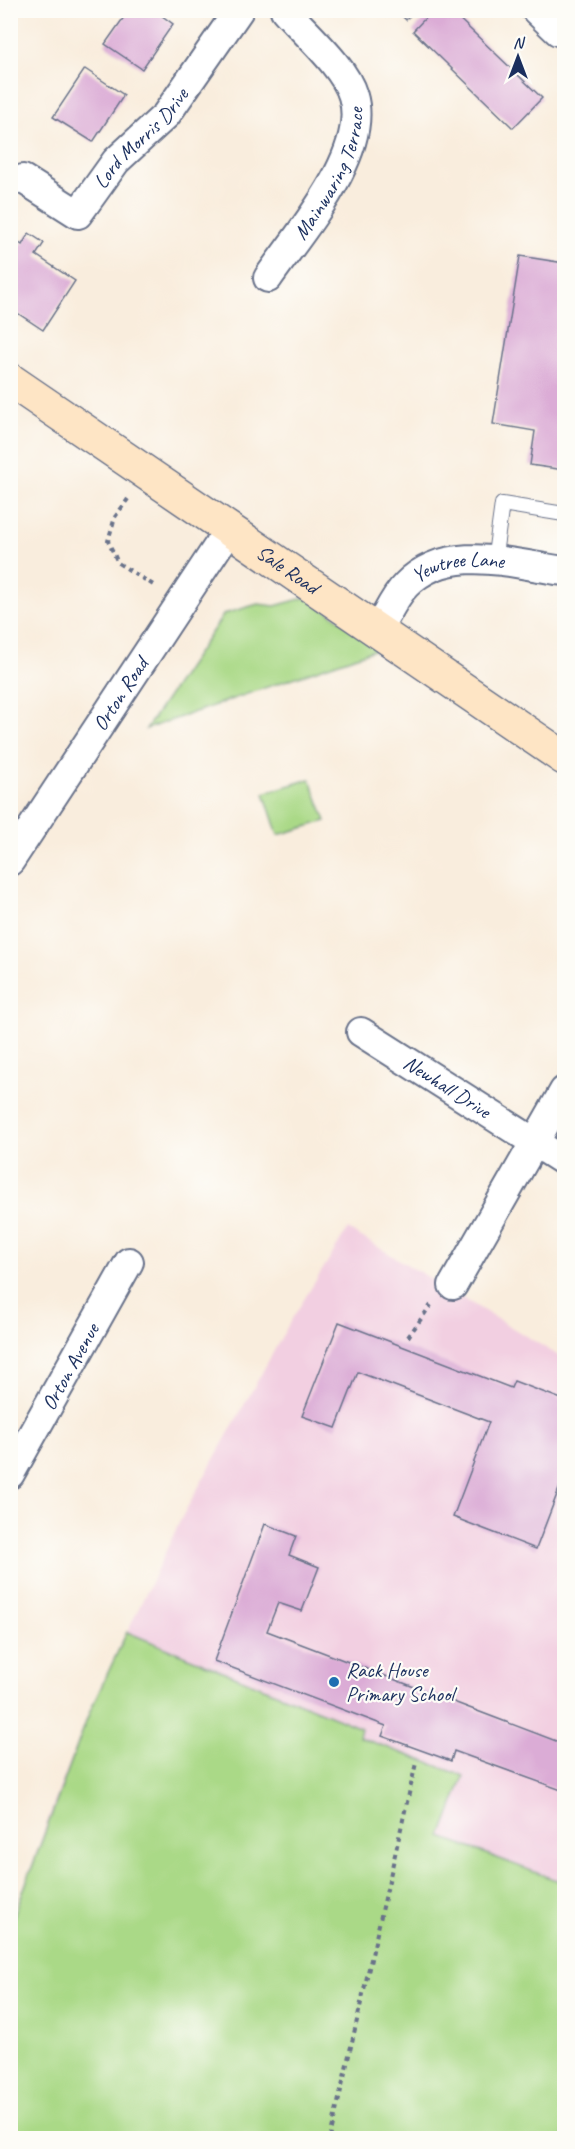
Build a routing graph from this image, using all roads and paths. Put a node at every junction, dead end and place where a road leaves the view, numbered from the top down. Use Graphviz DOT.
graph roads {
  1 [pos="239,10"];
  2 [pos="285,10"];
  3 [pos="536,10"];
  4 [pos="564,31"];
  5 [pos="23,179"];
  6 [pos="268,278"];
  7 [pos="10,380"];
  8 [pos="147,473"];
  9 [pos="564,514"];
  10 [pos="230,528"];
  11 [pos="495,562"];
  12 [pos="564,571"];
  13 [pos="181,603"];
  14 [pos="378,628"];
  15 [pos="564,758"];
  16 [pos="10,861"];
  17 [pos="362,1032"];
  18 [pos="564,1091"];
  19 [pos="534,1142"];
  20 [pos="564,1161"];
  21 [pos="129,1262"];
  22 [pos="453,1285"];
  23 [pos="408,1337"];
  24 [pos="11,1473"];
  25 [pos="416,1763"];
  26 [pos="330,2139"];
  1 -- 5 [label="street, Lord Morris Drive"];
  2 -- 6 [label="street, Mainwaring Terrace"];
  3 -- 4 [label="street"];
  7 -- 8 [label="main road, Sale Road"];
  8 -- 10 [label="main road, Sale Road"];
  8 -- 13 [label="path"];
  9 -- 11 [label="lane"];
  10 -- 13 [label="street, Orton Road"];
  10 -- 14 [label="main road, Sale Road"];
  11 -- 12 [label="street, Yewtree Lane"];
  11 -- 14 [label="street, Yewtree Lane"];
  13 -- 16 [label="street, Orton Road"];
  14 -- 15 [label="main road, Sale Road"];
  17 -- 19 [label="street, Newhall Drive"];
  18 -- 19 [label="street"];
  19 -- 20 [label="street, Newhall Drive"];
  19 -- 22 [label="street"];
  21 -- 24 [label="street, Orton Avenue"];
  22 -- 23 [label="path"];
  25 -- 26 [label="path"];
}
